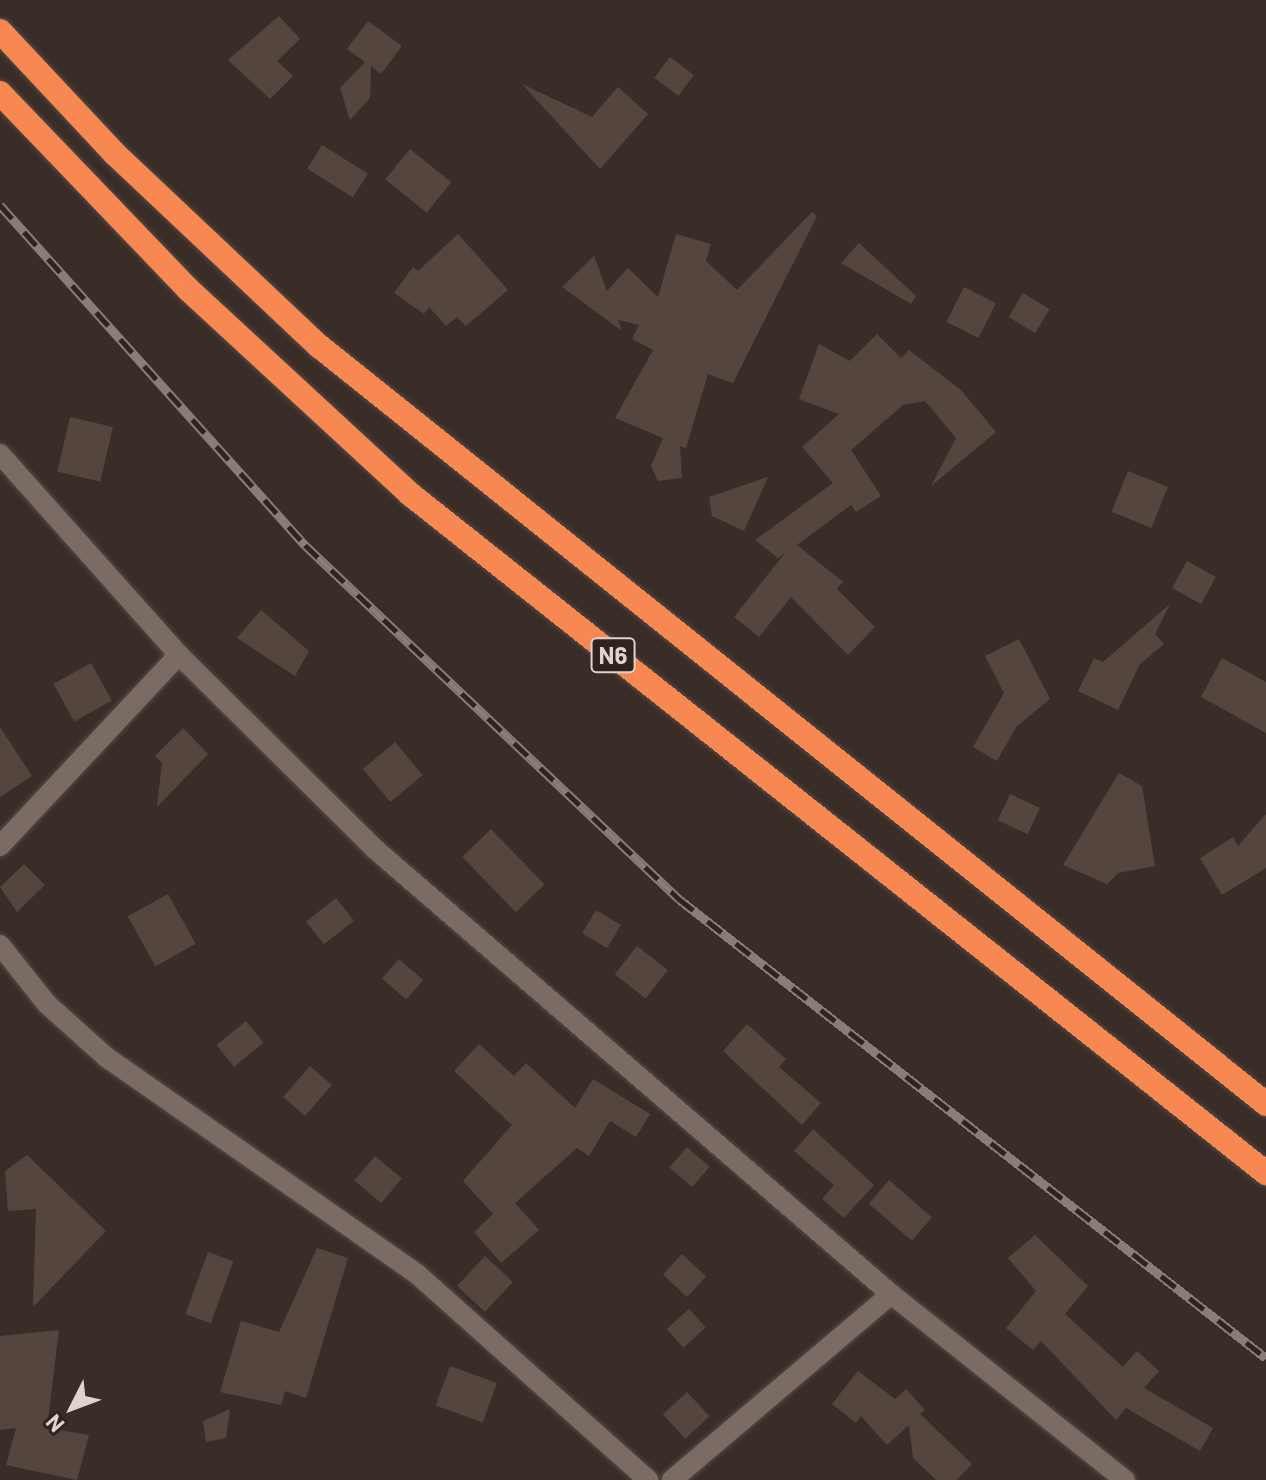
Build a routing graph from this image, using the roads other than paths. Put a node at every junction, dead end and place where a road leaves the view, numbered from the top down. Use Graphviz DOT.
graph roads {
  1 [pos="0,31"];
  2 [pos="0,93"];
  3 [pos="0,454"];
  4 [pos="179,655"];
  5 [pos="0,846"];
  6 [pos="0,945"];
  7 [pos="1266,1104"];
  8 [pos="1266,1173"];
  9 [pos="891,1294"];
  10 [pos="648,1480"];
  11 [pos="672,1480"];
  12 [pos="1125,1480"];
  1 -- 7 [label="highway, N6"];
  2 -- 8 [label="highway, N6"];
  3 -- 4 [label="street"];
  4 -- 5 [label="street"];
  4 -- 9 [label="street"];
  6 -- 10 [label="street"];
  9 -- 11 [label="street"];
  9 -- 12 [label="street"];
}
